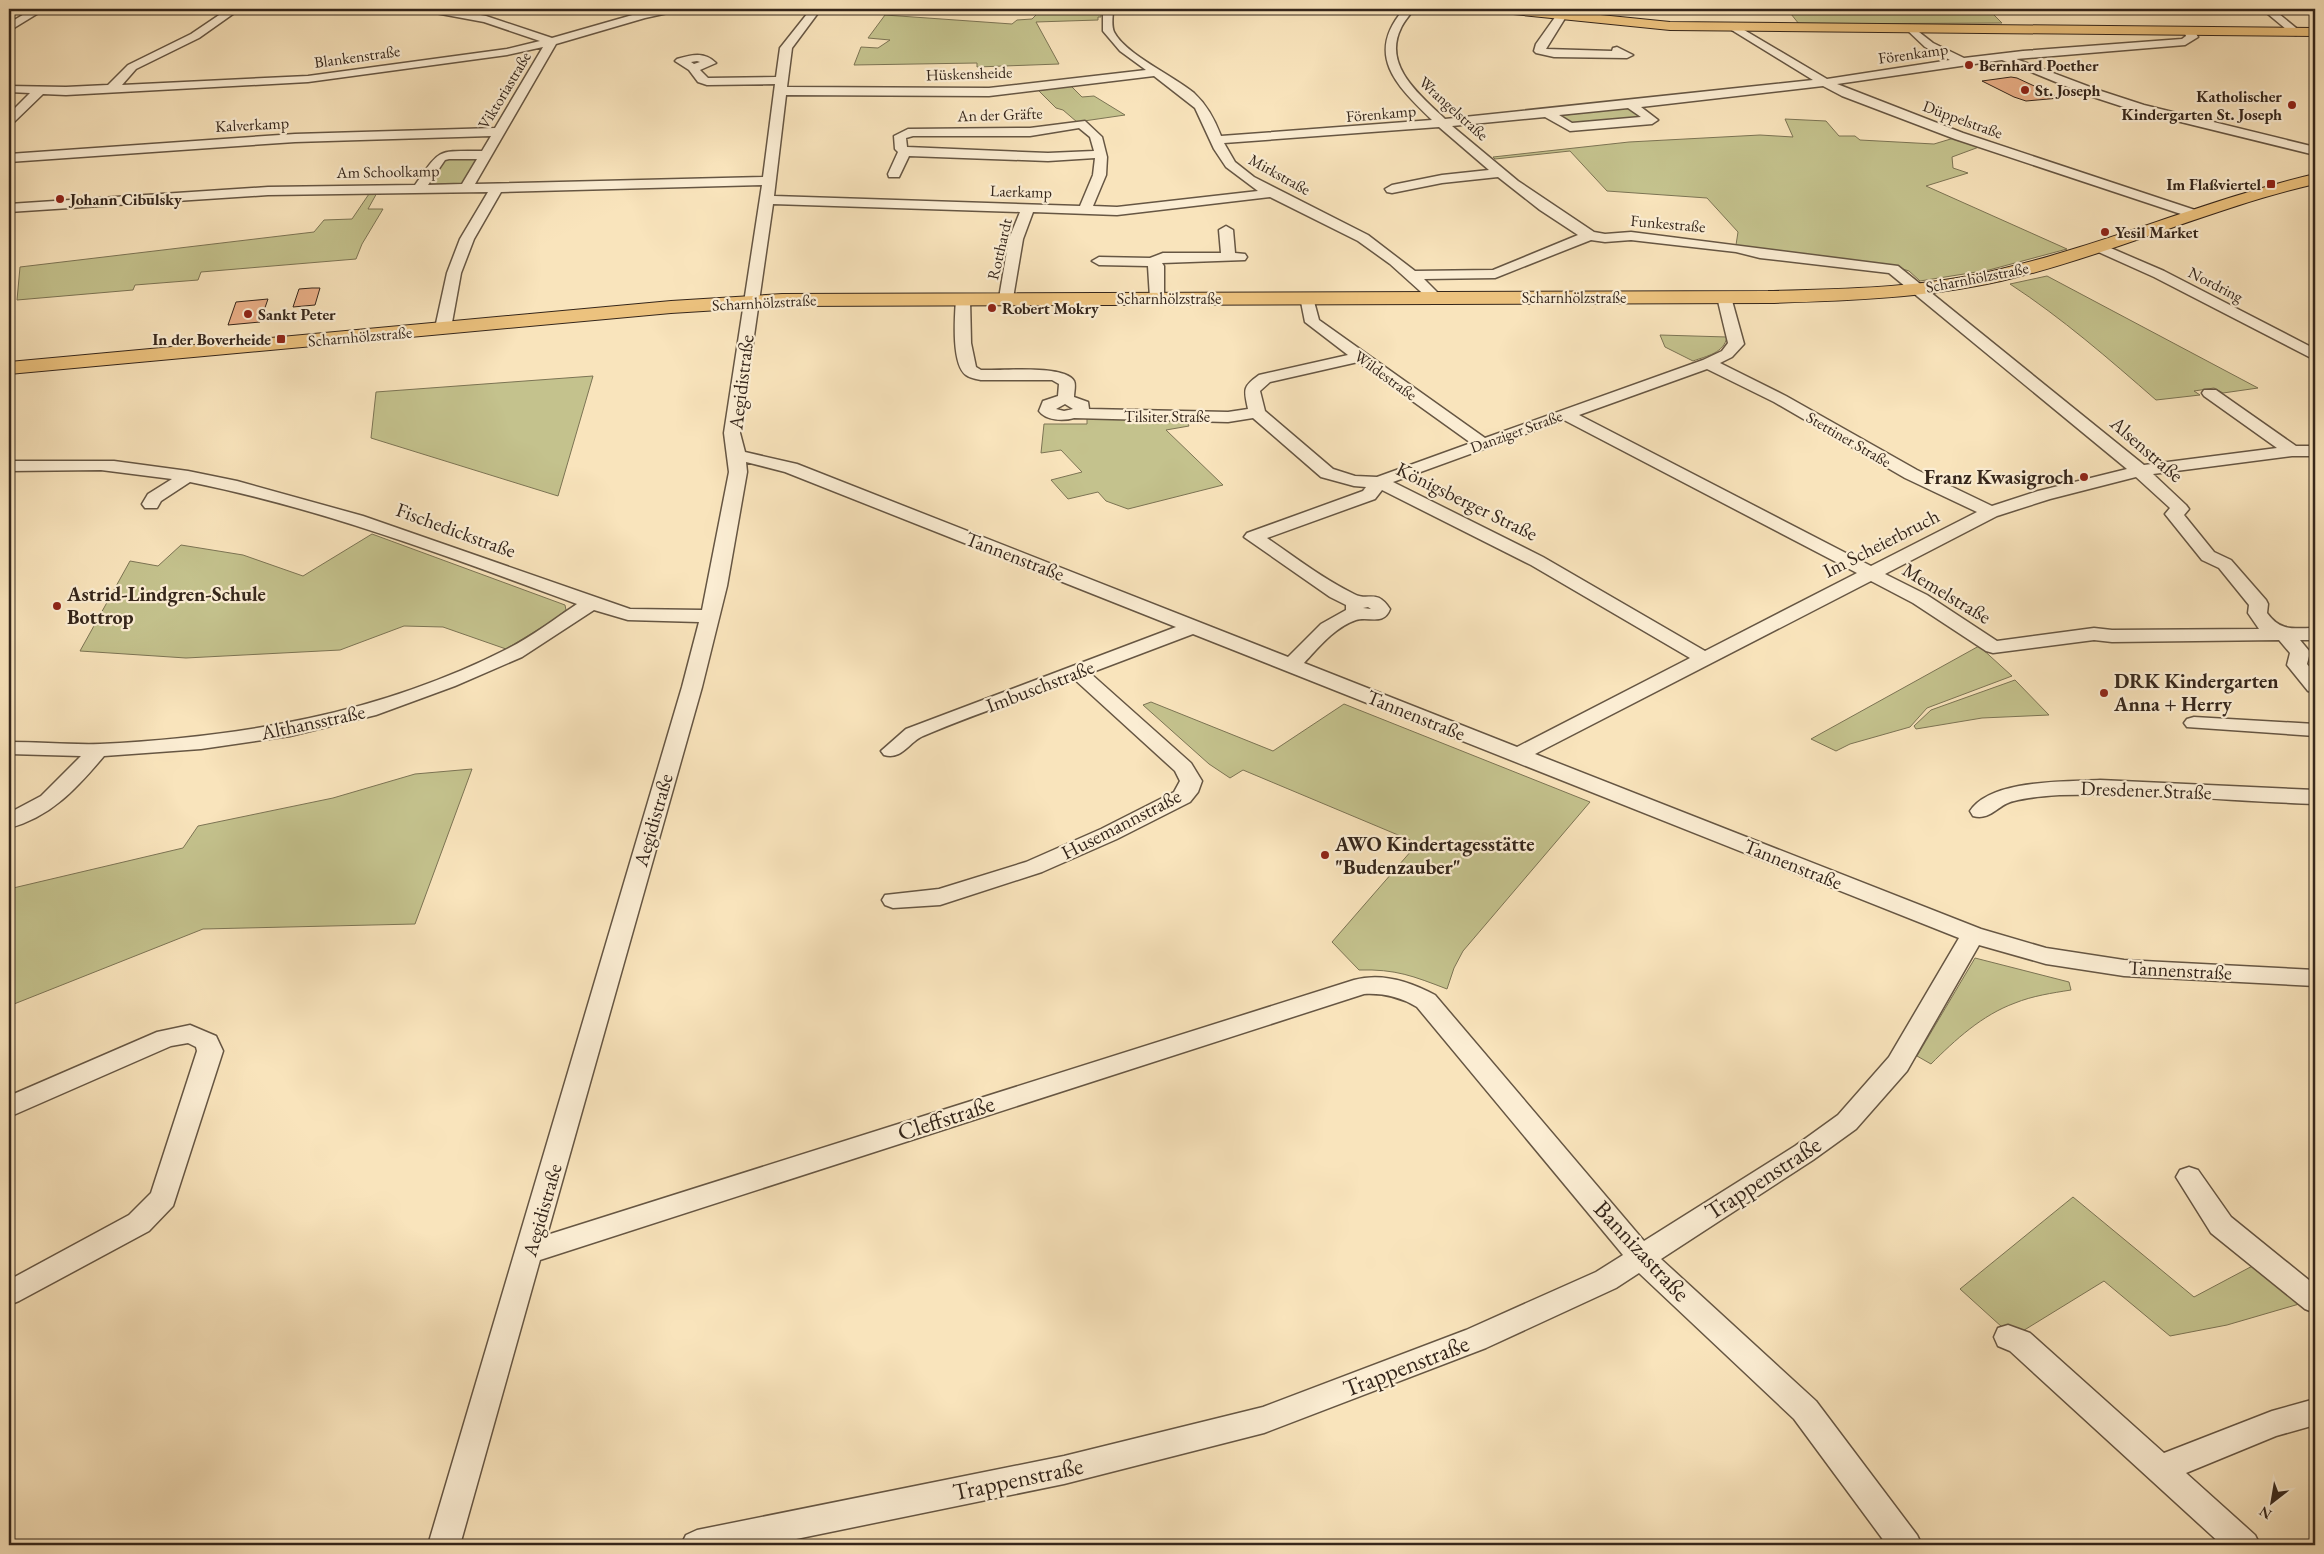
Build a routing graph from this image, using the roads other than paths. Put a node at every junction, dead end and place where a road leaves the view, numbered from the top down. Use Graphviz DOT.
graph roads {
  1 [pos="40,9"];
  2 [pos="235,9"];
  3 [pos="430,9"];
  4 [pos="673,9"];
  5 [pos="816,9"];
  6 [pos="1108,9"];
  7 [pos="1408,9"];
  8 [pos="1503,9"];
  9 [pos="2267,9"];
  10 [pos="1562,15"];
  11 [pos="1734,27"];
  12 [pos="9,28"];
  13 [pos="1910,28"];
  14 [pos="2189,31"];
  15 [pos="2296,32"];
  16 [pos="2315,32"];
  17 [pos="552,42"];
  18 [pos="1617,50"];
  19 [pos="2002,57"];
  20 [pos="1961,63"];
  21 [pos="693,68"];
  22 [pos="1157,72"];
  23 [pos="1824,82"];
  24 [pos="782,85"];
  25 [pos="112,88"];
  26 [pos="9,89"];
  27 [pos="40,90"];
  28 [pos="1630,104"];
  29 [pos="14,111"];
  30 [pos="1547,113"];
  31 [pos="9,120"];
  32 [pos="1444,123"];
  33 [pos="498,132"];
  34 [pos="1217,140"];
  35 [pos="2315,151"];
  36 [pos="904,152"];
  37 [pos="485,154"];
  38 [pos="1100,154"];
  39 [pos="9,158"];
  40 [pos="1500,173"];
  41 [pos="894,174"];
  42 [pos="2315,179"];
  43 [pos="769,181"];
  44 [pos="467,187"];
  45 [pos="497,187"];
  46 [pos="420,188"];
  47 [pos="1392,189"];
  48 [pos="1274,193"];
  49 [pos="766,200"];
  50 [pos="9,208"];
  51 [pos="1028,208"];
  52 [pos="1085,210"];
  53 [pos="2193,214"];
  54 [pos="1226,230"];
  55 [pos="1590,236"];
  56 [pos="2098,247"];
  57 [pos="1099,261"];
  58 [pos="1152,262"];
  59 [pos="1413,275"];
  60 [pos="1919,288"];
  61 [pos="1307,297"];
  62 [pos="1434,297"];
  63 [pos="1724,297"];
  64 [pos="1006,298"];
  65 [pos="1156,298"];
  66 [pos="963,299"];
  67 [pos="752,302"];
  68 [pos="443,328"];
  69 [pos="2315,355"];
  70 [pos="1361,357"];
  71 [pos="1708,363"];
  72 [pos="9,368"];
  73 [pos="2210,393"];
  74 [pos="1066,400"];
  75 [pos="1258,413"];
  76 [pos="1076,414"];
  77 [pos="1565,414"];
  78 [pos="1482,443"];
  79 [pos="2292,451"];
  80 [pos="2315,451"];
  81 [pos="737,455"];
  82 [pos="9,466"];
  83 [pos="2140,471"];
  84 [pos="188,476"];
  85 [pos="1379,482"];
  86 [pos="151,504"];
  87 [pos="1992,512"];
  88 [pos="1870,574"];
  89 [pos="592,603"];
  90 [pos="710,616"];
  91 [pos="1193,627"];
  92 [pos="2315,634"];
  93 [pos="2285,635"];
  94 [pos="1704,658"];
  95 [pos="1291,665"];
  96 [pos="1078,672"];
  97 [pos="2315,687"];
  98 [pos="2194,723"];
  99 [pos="2315,730"];
  100 [pos="9,748"];
  101 [pos="98,750"];
  102 [pos="891,751"];
  103 [pos="1518,755"];
  104 [pos="2315,797"];
  105 [pos="1981,812"];
  106 [pos="9,821"];
  107 [pos="893,900"];
  108 [pos="1973,935"];
  109 [pos="2315,978"];
  110 [pos="1363,986"];
  111 [pos="9,1107"];
  112 [pos="2189,1177"];
  113 [pos="530,1252"];
  114 [pos="1642,1258"];
  115 [pos="9,1293"];
  116 [pos="2315,1301"];
  117 [pos="2008,1337"];
  118 [pos="2315,1412"];
  119 [pos="2160,1469"];
  120 [pos="444,1545"];
  121 [pos="697,1545"];
  122 [pos="1906,1545"];
  123 [pos="2244,1545"];
  1 -- 12 [label="street"];
  2 -- 25 [label="street"];
  3 -- 17 [label="street"];
  4 -- 17 [label="street, Blankenstraße"];
  5 -- 24 [label="street, Aegidistraße"];
  6 -- 22 [label="street, Mirkstraße"];
  7 -- 32 [label="street, Wrangelstraße"];
  8 -- 10 [label="main road"];
  9 -- 15 [label="street"];
  10 -- 11 [label="main road"];
  10 -- 18 [label="street"];
  11 -- 13 [label="main road"];
  11 -- 23 [label="street, Düppelstraße"];
  13 -- 14 [label="main road"];
  13 -- 20 [label="street"];
  14 -- 15 [label="main road"];
  14 -- 19 [label="street, Förenkamp"];
  15 -- 16 [label="main road"];
  17 -- 25 [label="street, Blankenstraße"];
  17 -- 33 [label="street, Viktoriastraße"];
  19 -- 20 [label="street, Förenkamp"];
  19 -- 35 [label="street"];
  20 -- 23 [label="street, Förenkamp"];
  21 -- 24 [label="street"];
  22 -- 24 [label="street, Hüskensheide"];
  22 -- 34 [label="street, Mirkstraße"];
  23 -- 28 [label="street, Förenkamp"];
  23 -- 53 [label="street, Düppelstraße"];
  24 -- 43 [label="street, Aegidistraße"];
  25 -- 27 [label="street, Blankenstraße"];
  26 -- 27 [label="street, Blankenstraße"];
  27 -- 29 [label="street"];
  28 -- 30 [label="street, Förenkamp"];
  28 -- 30 [label="street"];
  29 -- 31 [label="street"];
  30 -- 32 [label="street, Förenkamp"];
  32 -- 34 [label="street, Förenkamp"];
  32 -- 40 [label="street, Wrangelstraße"];
  33 -- 37 [label="street, Viktoriastraße"];
  33 -- 39 [label="street, Kalverkamp"];
  34 -- 48 [label="street, Mirkstraße"];
  36 -- 38 [label="street, An der Gräfte"];
  36 -- 38 [label="street, An der Gräfte"];
  36 -- 41 [label="street, An der Gräfte"];
  37 -- 44 [label="street, Viktoriastraße"];
  37 -- 46 [label="street, Viktoriastraße"];
  38 -- 52 [label="street, An der Gräfte"];
  40 -- 47 [label="street"];
  40 -- 55 [label="street, Wrangelstraße"];
  42 -- 53 [label="main road, Scharnhölzstraße"];
  43 -- 45 [label="street, Am Schoolkamp"];
  43 -- 49 [label="street, Aegidistraße"];
  44 -- 45 [label="street, Am Schoolkamp"];
  44 -- 46 [label="street, Am Schoolkamp"];
  45 -- 68 [label="street"];
  46 -- 50 [label="street, Am Schoolkamp"];
  48 -- 52 [label="street, Laerkamp"];
  48 -- 59 [label="street, Mirkstraße"];
  49 -- 51 [label="street, Laerkamp"];
  49 -- 67 [label="street, Aegidistraße"];
  51 -- 52 [label="street, Laerkamp"];
  51 -- 64 [label="street, Rotthardt"];
  53 -- 56 [label="main road, Scharnhölzstraße"];
  54 -- 58 [label="street"];
  55 -- 59 [label="street, Funkestraße"];
  55 -- 60 [label="street, Funkestraße"];
  56 -- 60 [label="main road, Scharnhölzstraße"];
  56 -- 69 [label="street, Nordring"];
  57 -- 58 [label="street"];
  58 -- 65 [label="street"];
  59 -- 62 [label="street, Mirkstraße"];
  60 -- 63 [label="main road, Scharnhölzstraße"];
  60 -- 83 [label="street, Alsenstraße"];
  61 -- 62 [label="main road, Scharnhölzstraße"];
  61 -- 65 [label="main road, Scharnhölzstraße"];
  61 -- 70 [label="street, Wildestraße"];
  62 -- 63 [label="main road, Scharnhölzstraße"];
  63 -- 71 [label="street, Danziger Straße"];
  64 -- 65 [label="main road, Scharnhölzstraße"];
  64 -- 66 [label="main road, Scharnhölzstraße"];
  66 -- 67 [label="main road, Scharnhölzstraße"];
  66 -- 74 [label="street"];
  67 -- 68 [label="main road, Scharnhölzstraße"];
  67 -- 81 [label="street, Aegidistraße"];
  68 -- 72 [label="main road, Scharnhölzstraße"];
  70 -- 75 [label="street"];
  70 -- 78 [label="street, Wildestraße"];
  71 -- 77 [label="street, Danziger Straße"];
  71 -- 87 [label="street, Stettiner Straße"];
  73 -- 79 [label="street"];
  74 -- 76 [label="street"];
  74 -- 76 [label="street, Tilsiter Straße"];
  75 -- 76 [label="street, Tilsiter Straße"];
  75 -- 85 [label="street, Königsberger Straße"];
  77 -- 78 [label="street, Danziger Straße"];
  77 -- 88 [label="street, Memelstraße"];
  78 -- 85 [label="street, Danziger Straße"];
  79 -- 80 [label="street, Im Scheierbruch"];
  79 -- 83 [label="street, Im Scheierbruch"];
  81 -- 90 [label="street, Aegidistraße"];
  81 -- 91 [label="street, Tannenstraße"];
  82 -- 84 [label="street, Fischedickstraße"];
  83 -- 87 [label="street, Im Scheierbruch"];
  83 -- 93 [label="street, Alsenstraße"];
  84 -- 86 [label="street"];
  84 -- 89 [label="street, Fischedickstraße"];
  85 -- 94 [label="street, Königsberger Straße"];
  85 -- 95 [label="street, Danziger Straße"];
  87 -- 88 [label="street, Im Scheierbruch"];
  88 -- 93 [label="street, Memelstraße"];
  88 -- 94 [label="street, Im Scheierbruch"];
  89 -- 90 [label="street, Fischedickstraße"];
  89 -- 101 [label="street, Althansstraße"];
  90 -- 113 [label="street, Aegidistraße"];
  91 -- 95 [label="street, Tannenstraße"];
  91 -- 96 [label="street, Imbuschstraße"];
  92 -- 93 [label="street, Memelstraße"];
  93 -- 97 [label="street, Alsenstraße"];
  94 -- 103 [label="street, Im Scheierbruch"];
  95 -- 103 [label="street, Tannenstraße"];
  96 -- 102 [label="street, Imbuschstraße"];
  96 -- 107 [label="street, Husemannstraße"];
  98 -- 99 [label="street"];
  100 -- 101 [label="street, Althansstraße"];
  101 -- 106 [label="street"];
  103 -- 108 [label="street, Tannenstraße"];
  104 -- 105 [label="street, Dresdener Straße"];
  108 -- 109 [label="street, Tannenstraße"];
  108 -- 114 [label="street, Trappenstraße"];
  110 -- 113 [label="street, Cleffstraße"];
  110 -- 114 [label="street, Bannizastraße"];
  111 -- 115 [label="street"];
  112 -- 116 [label="street"];
  113 -- 120 [label="street, Aegidistraße"];
  114 -- 121 [label="street, Trappenstraße"];
  114 -- 122 [label="street, Bannizastraße"];
  117 -- 119 [label="street"];
  118 -- 119 [label="street"];
  119 -- 123 [label="street"];
}
